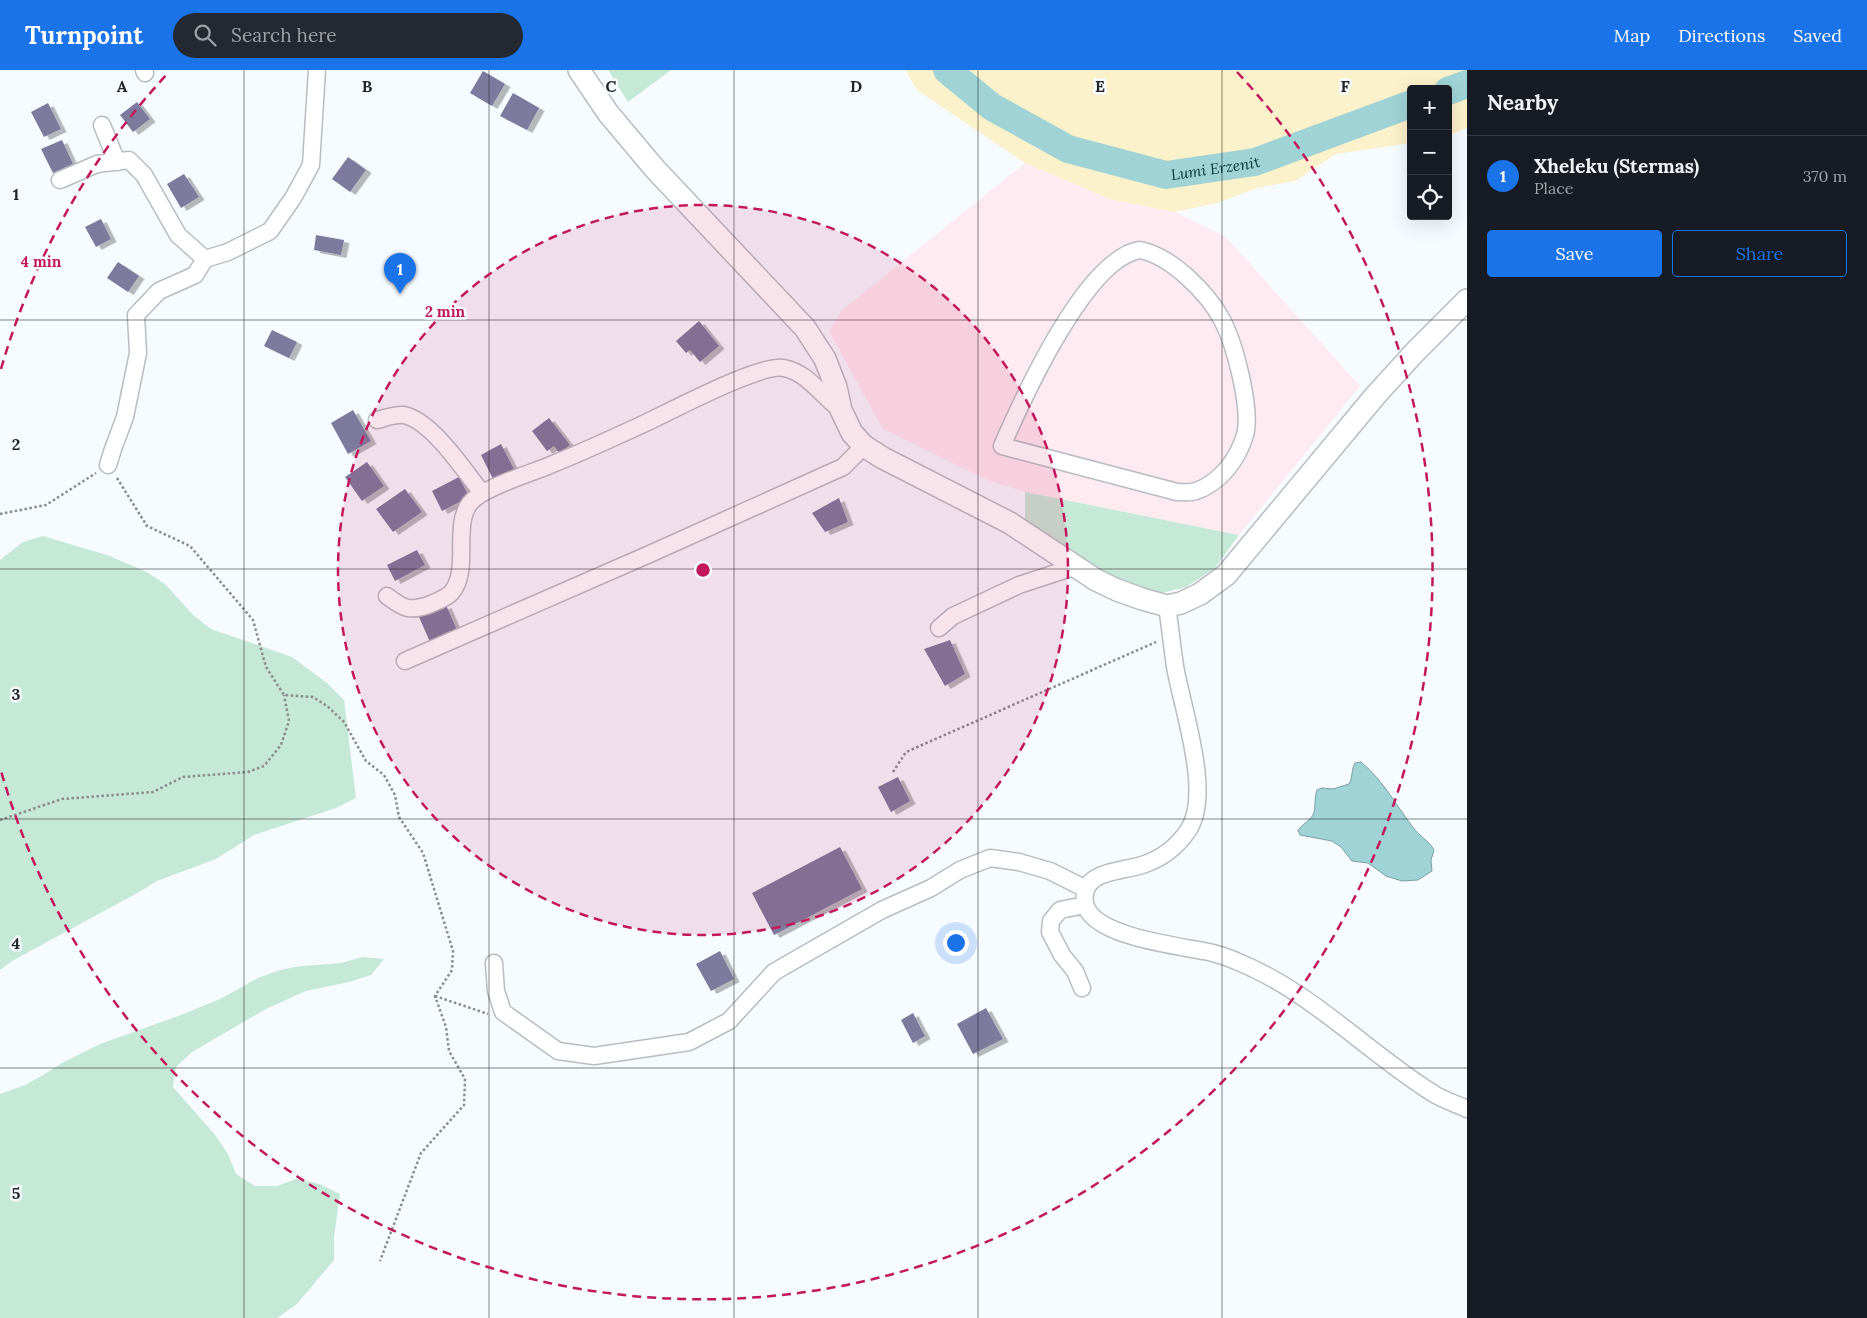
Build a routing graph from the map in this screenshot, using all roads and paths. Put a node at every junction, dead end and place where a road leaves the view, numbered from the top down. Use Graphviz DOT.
graph roads {
  1 [pos="317,70"];
  2 [pos="579,70"];
  3 [pos="102,125"];
  4 [pos="117,162"];
  5 [pos="60,180"];
  6 [pos="205,259"];
  7 [pos="1467,300"];
  8 [pos="841,410"];
  9 [pos="377,420"];
  10 [pos="864,446"];
  11 [pos="1002,446"];
  12 [pos="108,465"];
  13 [pos="482,493"];
  14 [pos="0,514"];
  15 [pos="1076,566"];
  16 [pos="387,596"];
  17 [pos="1167,606"];
  18 [pos="940,628"];
  19 [pos="1171,635"];
  20 [pos="405,661"];
  21 [pos="284,695"];
  22 [pos="893,772"];
  23 [pos="0,820"];
  24 [pos="1086,897"];
  25 [pos="494,964"];
  26 [pos="1082,988"];
  27 [pos="435,996"];
  28 [pos="503,1012"];
  29 [pos="1467,1109"];
  30 [pos="380,1261"];
  1 -- 6 [label="street"];
  2 -- 8 [label="main road"];
  3 -- 4 [label="street"];
  4 -- 5 [label="street"];
  4 -- 6 [label="street"];
  6 -- 12 [label="street"];
  7 -- 17 [label="main road"];
  8 -- 10 [label="main road"];
  8 -- 13 [label="street"];
  9 -- 13 [label="street"];
  10 -- 15 [label="main road"];
  10 -- 20 [label="street"];
  11 -- 11 [label="street"];
  12 -- 14 [label="path"];
  12 -- 21 [label="path"];
  13 -- 16 [label="street"];
  15 -- 17 [label="main road"];
  15 -- 18 [label="street"];
  17 -- 19 [label="street"];
  19 -- 22 [label="path"];
  19 -- 24 [label="street"];
  21 -- 23 [label="path"];
  21 -- 27 [label="path"];
  24 -- 26 [label="street"];
  24 -- 28 [label="street"];
  24 -- 29 [label="street"];
  25 -- 28 [label="street"];
  27 -- 28 [label="path"];
  27 -- 30 [label="path"];
}
